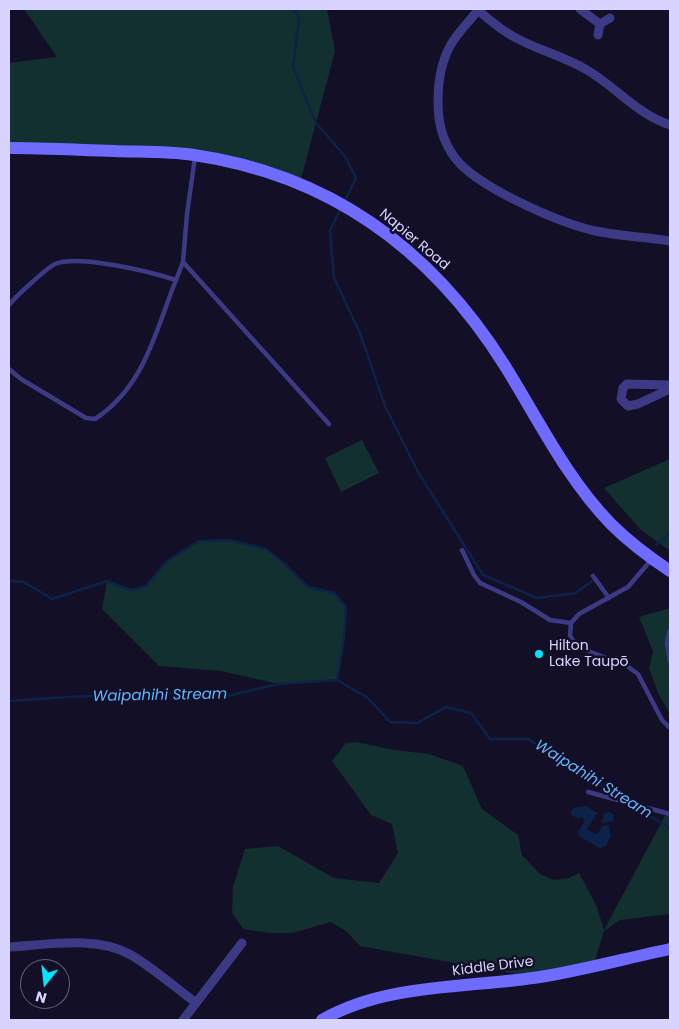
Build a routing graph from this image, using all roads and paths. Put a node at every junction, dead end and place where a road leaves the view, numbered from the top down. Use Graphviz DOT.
graph roads {
  1 [pos="478,9"];
  2 [pos="580,9"];
  3 [pos="610,18"];
  4 [pos="600,24"];
  5 [pos="598,35"];
  6 [pos="670,125"];
  7 [pos="12,148"];
  8 [pos="196,155"];
  9 [pos="670,241"];
  10 [pos="183,262"];
  11 [pos="176,280"];
  12 [pos="9,305"];
  13 [pos="9,369"];
  14 [pos="670,385"];
  15 [pos="670,389"];
  16 [pos="329,424"];
  17 [pos="462,550"];
  18 [pos="652,559"];
  19 [pos="670,571"];
  20 [pos="593,576"];
  21 [pos="609,598"];
  22 [pos="572,623"];
  23 [pos="670,630"];
  24 [pos="670,661"];
  25 [pos="670,728"];
  26 [pos="588,792"];
  27 [pos="670,814"];
  28 [pos="242,943"];
  29 [pos="9,947"];
  30 [pos="670,949"];
  31 [pos="196,1003"];
  32 [pos="183,1020"];
  33 [pos="322,1020"];
  1 -- 6 [label="street"];
  1 -- 9 [label="street"];
  2 -- 4 [label="street"];
  3 -- 4 [label="street"];
  4 -- 5 [label="street"];
  7 -- 8 [label="main road, Napier Road"];
  8 -- 10 [label="lane"];
  8 -- 18 [label="main road, Napier Road"];
  10 -- 11 [label="lane"];
  10 -- 16 [label="lane"];
  11 -- 12 [label="lane"];
  11 -- 13 [label="lane"];
  14 -- 15 [label="street"];
  17 -- 22 [label="lane"];
  18 -- 19 [label="main road, Napier Road"];
  18 -- 21 [label="lane"];
  20 -- 21 [label="lane"];
  21 -- 22 [label="lane"];
  22 -- 25 [label="lane"];
  23 -- 24 [label="lane"];
  26 -- 27 [label="lane"];
  28 -- 31 [label="street"];
  29 -- 31 [label="street"];
  30 -- 33 [label="main road, Kiddle Drive"];
  31 -- 32 [label="street"];
}
